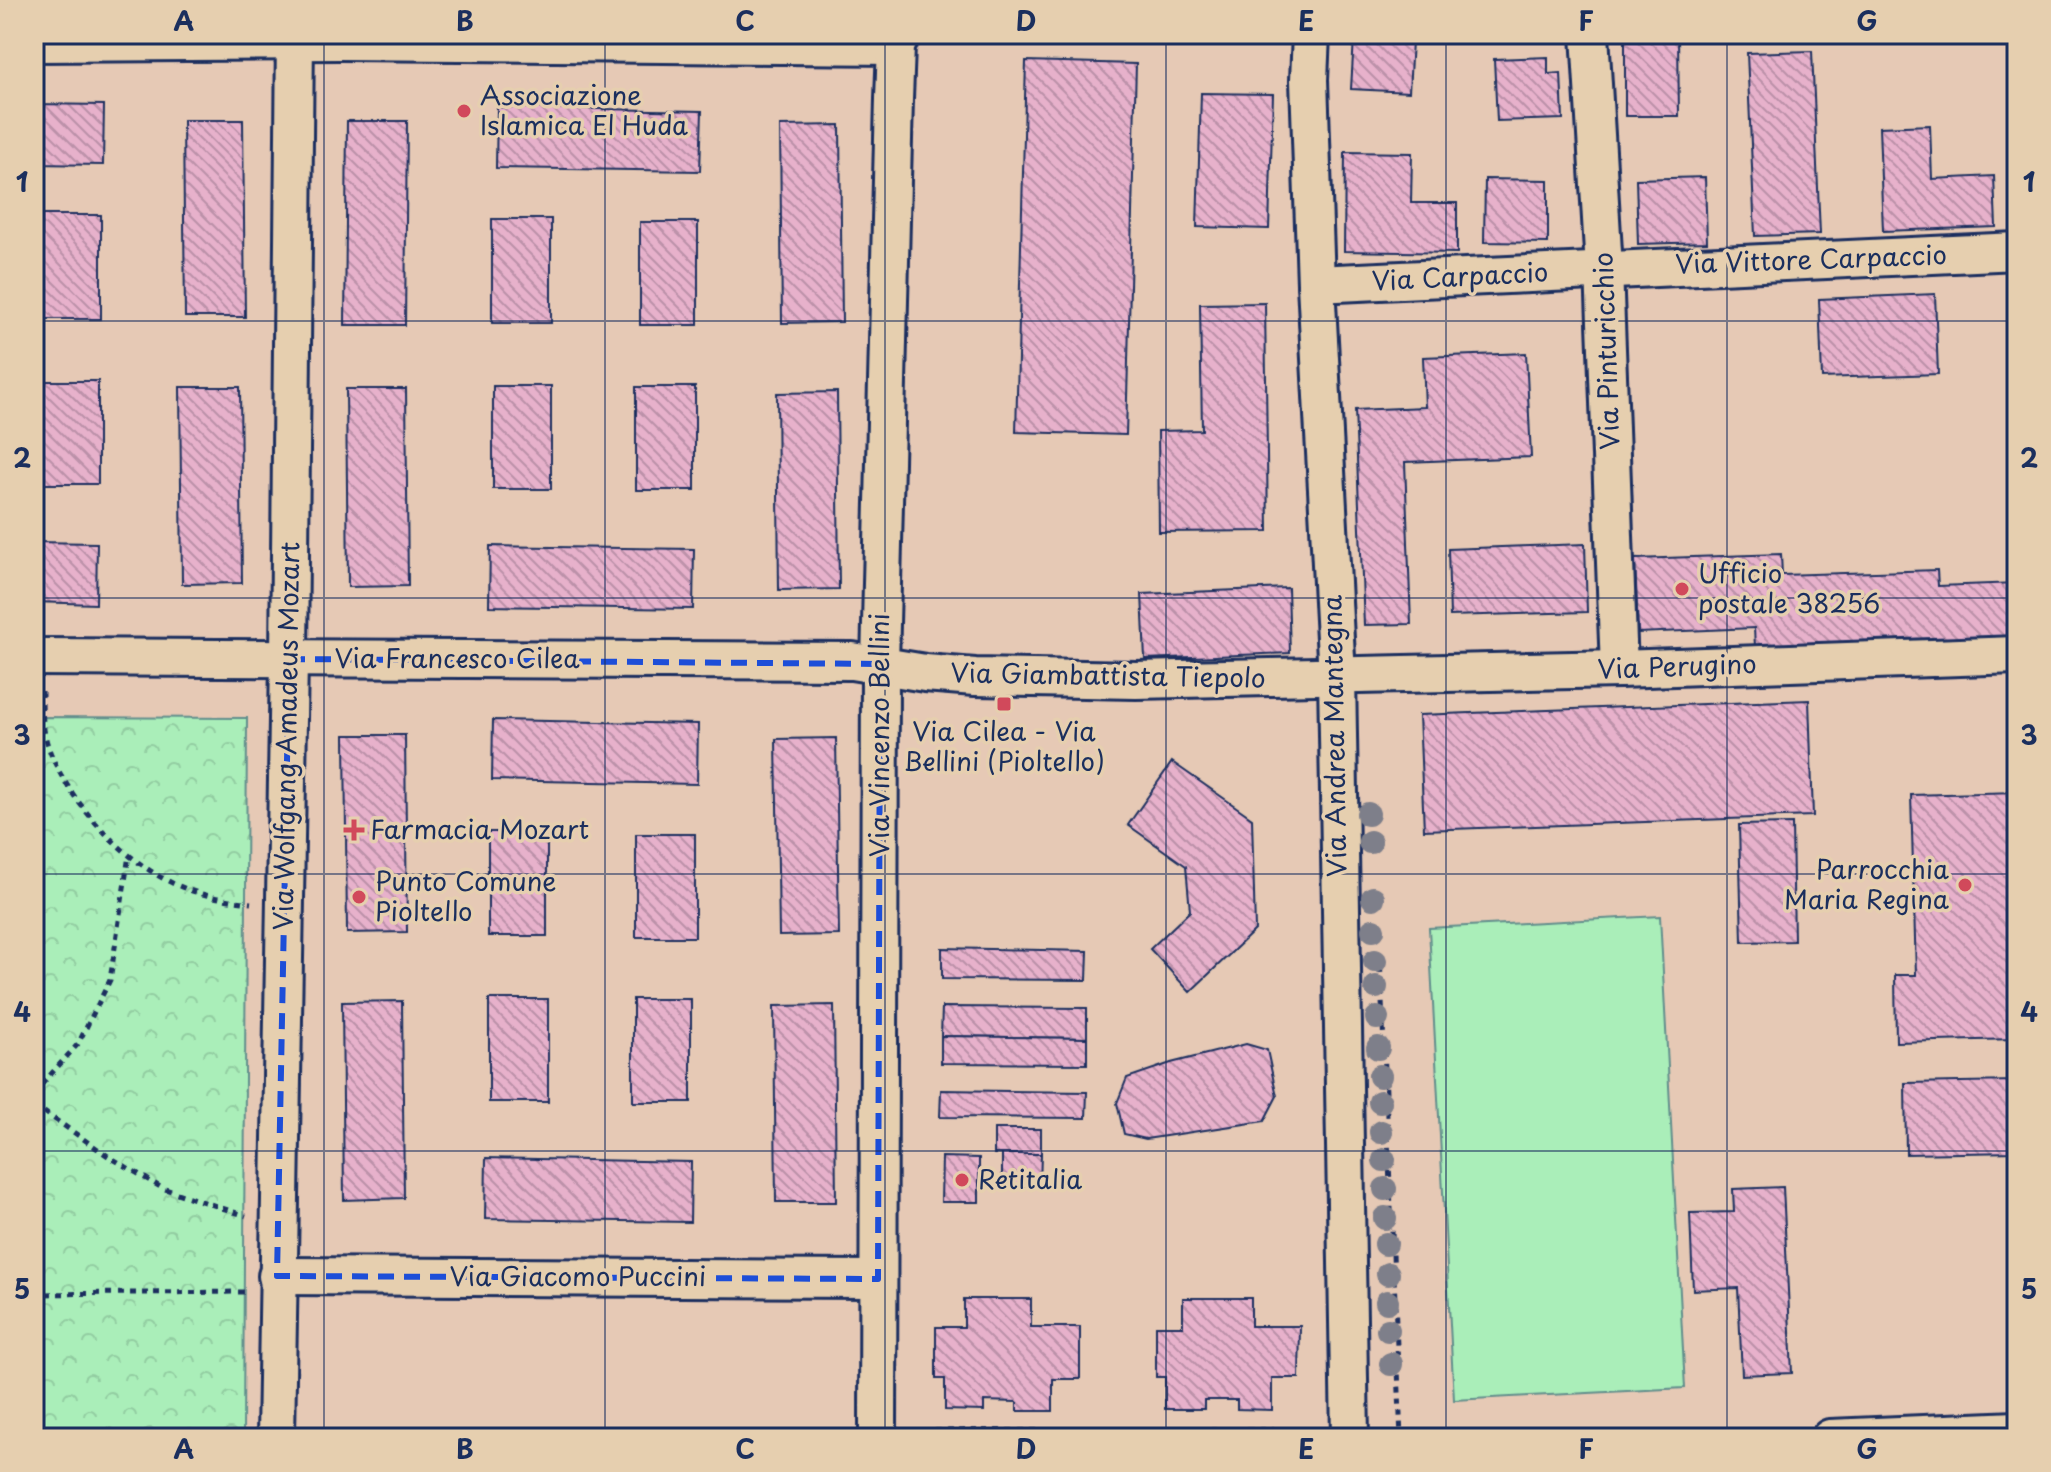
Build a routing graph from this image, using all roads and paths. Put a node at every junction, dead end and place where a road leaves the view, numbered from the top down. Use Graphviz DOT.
graph roads {
  1 [pos="1311,34"];
  2 [pos="1590,34"];
  3 [pos="295,38"];
  4 [pos="899,40"];
  5 [pos="34,43"];
  6 [pos="2017,251"];
  7 [pos="1604,269"];
  8 [pos="1316,284"];
  9 [pos="2017,655"];
  10 [pos="38,657"];
  11 [pos="289,659"];
  12 [pos="880,664"];
  13 [pos="1619,669"];
  14 [pos="1337,676"];
  15 [pos="42,720"];
  16 [pos="34,729"];
  17 [pos="129,855"];
  18 [pos="284,905"];
  19 [pos="1380,946"];
  20 [pos="34,1093"];
  21 [pos="34,1105"];
  22 [pos="278,1223"];
  23 [pos="878,1279"];
  24 [pos="277,1284"];
  25 [pos="34,1294"];
  26 [pos="1306,1430"];
  27 [pos="2017,1430"];
  28 [pos="955,1431"];
  29 [pos="878,1434"];
  30 [pos="276,1438"];
  31 [pos="962,1438"];
  32 [pos="1350,1438"];
  33 [pos="1401,1438"];
  34 [pos="1830,1438"];
  1 -- 8 [label="street, Via Andrea Mantegna"];
  2 -- 7 [label="street, Via Pinturicchio"];
  3 -- 4 [label="street"];
  3 -- 5 [label="street"];
  3 -- 11 [label="street, Via Wolfgang Amadeus Mozart"];
  4 -- 12 [label="street, Via Vincenzo Bellini"];
  6 -- 7 [label="street, Via Vittore Carpaccio"];
  7 -- 8 [label="street, Via Carpaccio"];
  7 -- 13 [label="street, Via Pinturicchio"];
  8 -- 14 [label="street, Via Andrea Mantegna"];
  9 -- 13 [label="street, Via Perugino"];
  10 -- 11 [label="street, Via Francesco Cilea"];
  10 -- 15 [label="path"];
  11 -- 12 [label="street, Via Francesco Cilea"];
  11 -- 18 [label="street, Via Wolfgang Amadeus Mozart"];
  12 -- 14 [label="street, Via Giambattista Tiepolo"];
  12 -- 23 [label="street, Via Vincenzo Bellini"];
  13 -- 14 [label="street, Via Perugino"];
  14 -- 32 [label="street, Via Andrea Mantegna"];
  15 -- 16 [label="path"];
  15 -- 17 [label="path"];
  17 -- 18 [label="path"];
  17 -- 20 [label="path"];
  18 -- 22 [label="street, Via Wolfgang Amadeus Mozart"];
  19 -- 33 [label="path"];
  21 -- 22 [label="path"];
  22 -- 24 [label="street, Via Wolfgang Amadeus Mozart"];
  23 -- 24 [label="street, Via Giacomo Puccini"];
  23 -- 29 [label="street, Via Vincenzo Bellini"];
  24 -- 25 [label="path"];
  24 -- 30 [label="street, Via Wolfgang Amadeus Mozart"];
  26 -- 28 [label="path"];
  27 -- 34 [label="street"];
  28 -- 29 [label="path"];
  28 -- 31 [label="path"];
}
